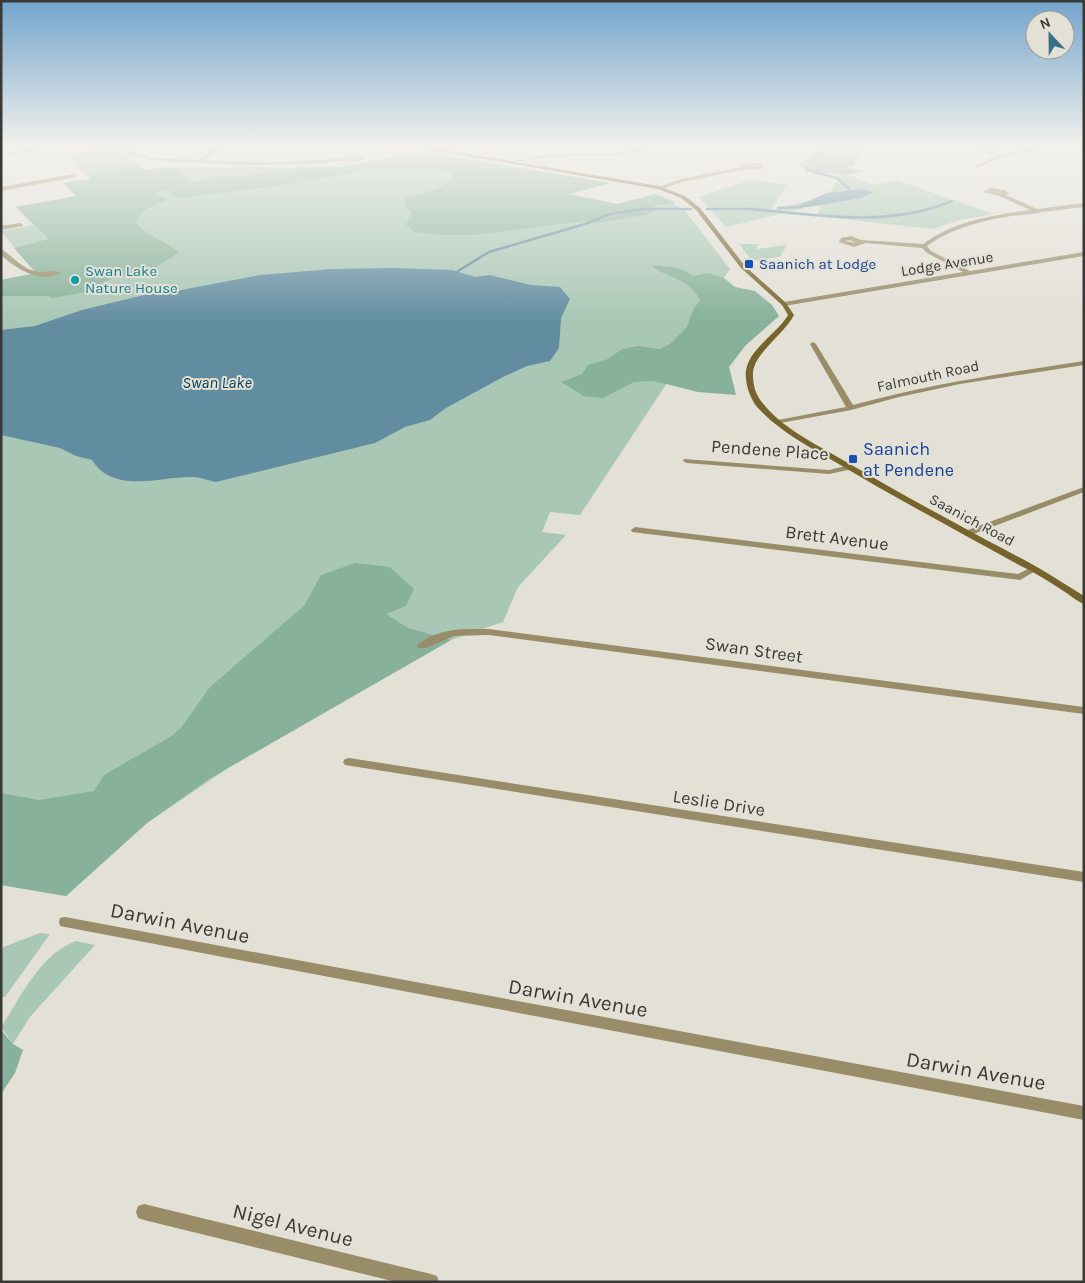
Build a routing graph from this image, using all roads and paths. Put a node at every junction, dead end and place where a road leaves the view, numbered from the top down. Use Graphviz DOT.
graph roads {
  1 [pos="692,204"];
  2 [pos="1021,204"];
  3 [pos="1084,205"];
  4 [pos="1040,212"];
  5 [pos="20,225"];
  6 [pos="1,228"];
  7 [pos="863,241"];
  8 [pos="924,246"];
  9 [pos="1,252"];
  10 [pos="1084,254"];
  11 [pos="58,272"];
  12 [pos="969,273"];
  13 [pos="784,304"];
  14 [pos="813,344"];
  15 [pos="1084,363"];
  16 [pos="851,408"];
  17 [pos="778,422"];
  18 [pos="688,461"];
  19 [pos="850,468"];
  20 [pos="1084,489"];
  21 [pos="635,530"];
  22 [pos="968,534"];
  23 [pos="1034,569"];
  24 [pos="1084,601"];
  25 [pos="422,646"];
  26 [pos="1084,711"];
  27 [pos="349,762"];
  28 [pos="1084,877"];
  29 [pos="65,922"];
  30 [pos="1084,1112"];
  31 [pos="144,1212"];
  32 [pos="431,1282"];
  1 -- 13 [label="main road"];
  2 -- 4 [label="street"];
  3 -- 4 [label="street"];
  4 -- 8 [label="street"];
  5 -- 6 [label="street"];
  7 -- 8 [label="street"];
  8 -- 12 [label="street"];
  9 -- 11 [label="street"];
  10 -- 12 [label="street, Lodge Avenue"];
  12 -- 13 [label="street, Lodge Avenue"];
  13 -- 17 [label="main road, Saanich Road"];
  14 -- 16 [label="street"];
  15 -- 16 [label="street, Falmouth Road"];
  16 -- 17 [label="street, Falmouth Road"];
  17 -- 19 [label="main road, Saanich Road"];
  18 -- 19 [label="street, Pendene Place"];
  19 -- 22 [label="main road, Saanich Road"];
  20 -- 22 [label="street"];
  21 -- 23 [label="street, Brett Avenue"];
  22 -- 23 [label="main road, Saanich Road"];
  23 -- 24 [label="main road, Saanich Road"];
  25 -- 26 [label="street, Swan Street"];
  27 -- 28 [label="street, Leslie Drive"];
  29 -- 30 [label="street, Darwin Avenue"];
  31 -- 32 [label="street, Nigel Avenue"];
}
